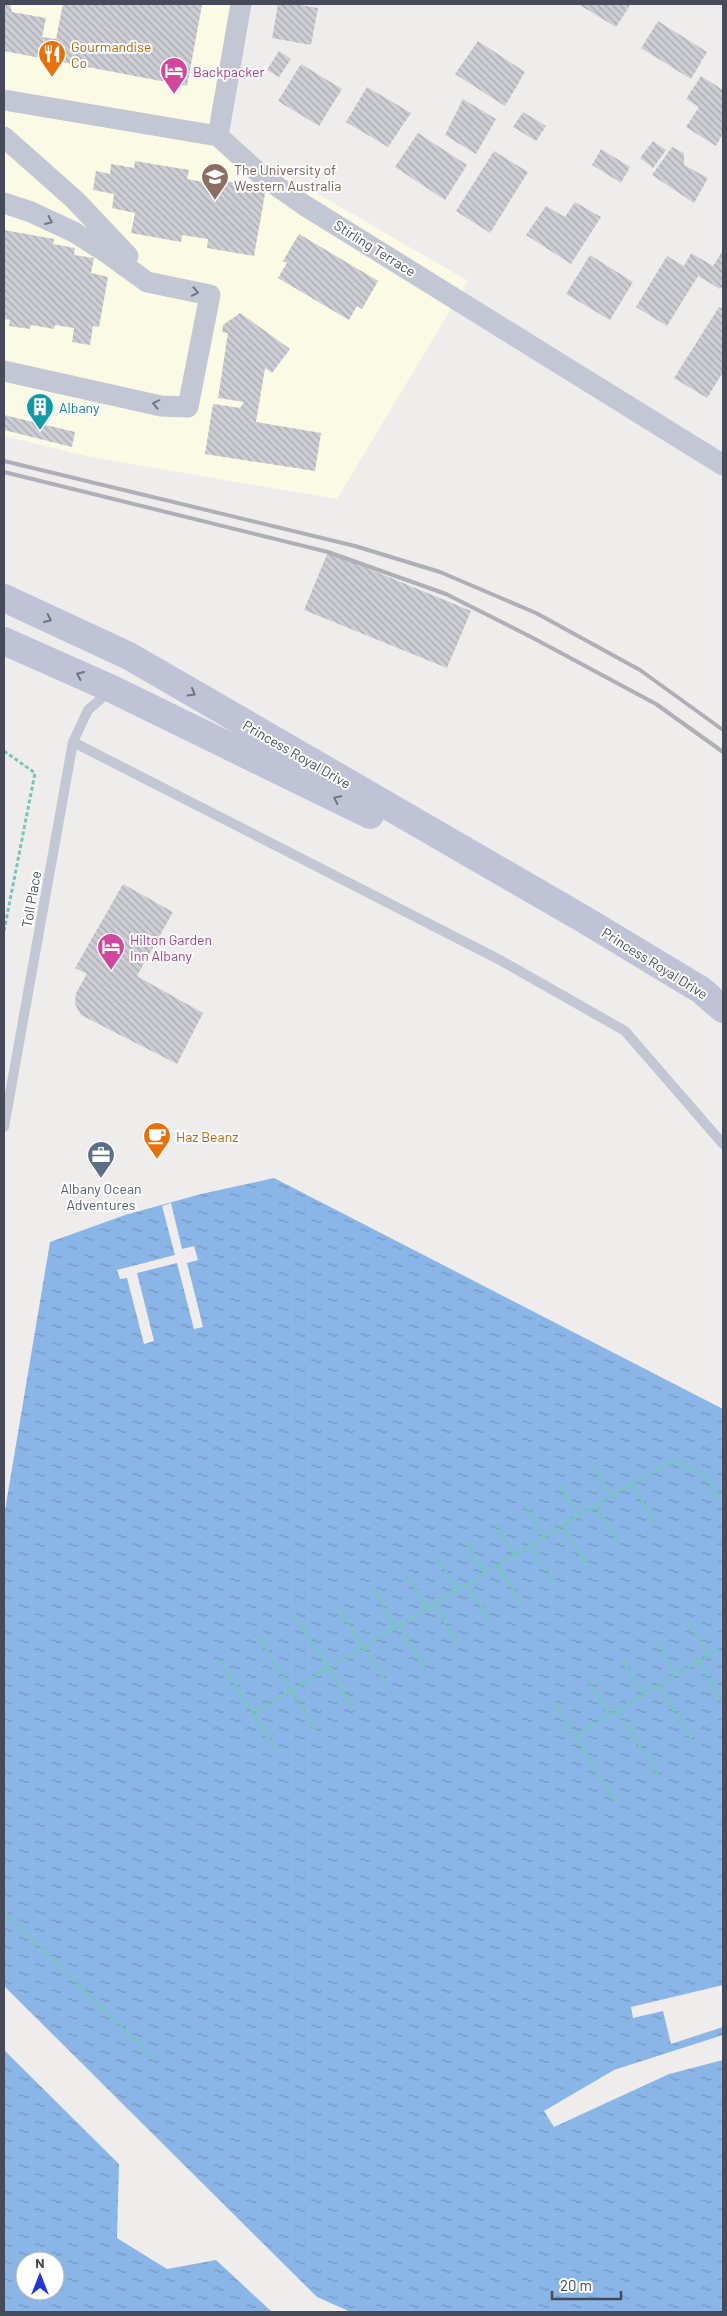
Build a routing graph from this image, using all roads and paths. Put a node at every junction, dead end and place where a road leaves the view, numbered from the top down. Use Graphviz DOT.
graph roads {
  1 [pos="241,4"];
  2 [pos="4,100"];
  3 [pos="218,136"];
  4 [pos="4,137"];
  5 [pos="4,203"];
  6 [pos="147,282"];
  7 [pos="4,371"];
  8 [pos="723,466"];
  9 [pos="4,598"];
  10 [pos="4,641"];
  11 [pos="129,656"];
  12 [pos="112,689"];
  13 [pos="73,742"];
  14 [pos="4,751"];
  15 [pos="5,920"];
  16 [pos="585,920"];
  17 [pos="4,931"];
  18 [pos="723,1009"];
  19 [pos="4,1127"];
  20 [pos="723,1144"];
  21 [pos="593,1465"];
  22 [pos="631,1484"];
  23 [pos="560,1485"];
  24 [pos="612,1496"];
  25 [pos="723,1503"];
  26 [pos="525,1506"];
  27 [pos="596,1506"];
  28 [pos="579,1516"];
  29 [pos="655,1523"];
  30 [pos="496,1524"];
  31 [pos="563,1525"];
  32 [pos="544,1537"];
  33 [pos="466,1542"];
  34 [pos="530,1545"];
  35 [pos="620,1545"];
  36 [pos="515,1555"];
  37 [pos="438,1559"];
  38 [pos="498,1565"];
  39 [pos="587,1565"];
  40 [pos="485,1573"];
  41 [pos="408,1577"];
  42 [pos="467,1584"];
  43 [pos="554,1584"];
  44 [pos="373,1587"];
  45 [pos="457,1590"];
  46 [pos="434,1604"];
  47 [pos="522,1604"];
  48 [pos="338,1608"];
  49 [pos="427,1608"];
  50 [pos="295,1615"];
  51 [pos="688,1621"];
  52 [pos="491,1623"];
  53 [pos="399,1625"];
  54 [pos="395,1628"];
  55 [pos="259,1638"];
  56 [pos="656,1641"];
  57 [pos="458,1643"];
  58 [pos="723,1646"];
  59 [pos="363,1647"];
  60 [pos="709,1655"];
  61 [pos="221,1660"];
  62 [pos="623,1661"];
  63 [pos="698,1661"];
  64 [pos="424,1666"];
  65 [pos="328,1668"];
  66 [pos="676,1674"];
  67 [pos="589,1681"];
  68 [pos="659,1685"];
  69 [pos="389,1687"];
  70 [pos="291,1691"];
  71 [pos="643,1695"];
  72 [pos="554,1702"];
  73 [pos="723,1702"];
  74 [pos="353,1709"];
  75 [pos="618,1710"];
  76 [pos="254,1714"];
  77 [pos="610,1715"];
  78 [pos="316,1731"];
  79 [pos="575,1736"];
  80 [pos="693,1741"];
  81 [pos="279,1754"];
  82 [pos="658,1774"];
  83 [pos="615,1801"];
  84 [pos="4,1911"];
  85 [pos="155,2060"];
  1 -- 3 [label="street"];
  2 -- 3 [label="street"];
  3 -- 8 [label="street, Stirling Terrace"];
  4 -- 6 [label="street"];
  5 -- 6 [label="street, one-way"];
  6 -- 7 [label="street, one-way"];
  9 -- 11 [label="main road, Princess Royal Drive, one-way"];
  12 -- 10 [label="main road, Princess Royal Drive, one-way"];
  11 -- 12 [label="main road"];
  11 -- 16 [label="main road, Princess Royal Drive, one-way"];
  12 -- 13 [label="lane, Toll Place"];
  16 -- 12 [label="main road, Princess Royal Drive, one-way"];
  13 -- 19 [label="lane, Toll Place"];
  13 -- 20 [label="lane"];
  14 -- 15 [label="path"];
  15 -- 17 [label="path"];
  16 -- 18 [label="main road, Princess Royal Drive"];
  21 -- 24 [label="path"];
  22 -- 24 [label="path"];
  22 -- 25 [label="path"];
  22 -- 29 [label="path"];
  23 -- 28 [label="path"];
  24 -- 27 [label="path"];
  26 -- 32 [label="path"];
  27 -- 28 [label="path"];
  27 -- 35 [label="path"];
  28 -- 31 [label="path"];
  30 -- 36 [label="path"];
  31 -- 32 [label="path"];
  31 -- 39 [label="path"];
  32 -- 34 [label="path"];
  33 -- 40 [label="path"];
  34 -- 36 [label="path"];
  34 -- 43 [label="path"];
  36 -- 38 [label="path"];
  37 -- 45 [label="path"];
  38 -- 40 [label="path"];
  38 -- 47 [label="path"];
  40 -- 42 [label="path"];
  41 -- 49 [label="path"];
  42 -- 45 [label="path"];
  42 -- 52 [label="path"];
  44 -- 54 [label="path"];
  45 -- 46 [label="path"];
  46 -- 49 [label="path"];
  46 -- 57 [label="path"];
  48 -- 59 [label="path"];
  49 -- 53 [label="path"];
  50 -- 65 [label="path"];
  51 -- 60 [label="path"];
  53 -- 54 [label="path"];
  53 -- 64 [label="path"];
  54 -- 59 [label="path"];
  55 -- 70 [label="path"];
  56 -- 66 [label="path"];
  58 -- 60 [label="path"];
  59 -- 65 [label="path"];
  59 -- 69 [label="path"];
  60 -- 63 [label="path"];
  61 -- 76 [label="path"];
  62 -- 71 [label="path"];
  63 -- 66 [label="path"];
  63 -- 73 [label="path"];
  65 -- 70 [label="path"];
  65 -- 74 [label="path"];
  66 -- 68 [label="path"];
  67 -- 77 [label="path"];
  68 -- 71 [label="path"];
  68 -- 80 [label="path"];
  70 -- 76 [label="path"];
  70 -- 78 [label="path"];
  71 -- 75 [label="path"];
  72 -- 79 [label="path"];
  75 -- 77 [label="path"];
  75 -- 82 [label="path"];
  76 -- 81 [label="path"];
  77 -- 79 [label="path"];
  79 -- 83 [label="path"];
  84 -- 85 [label="path"];
}
